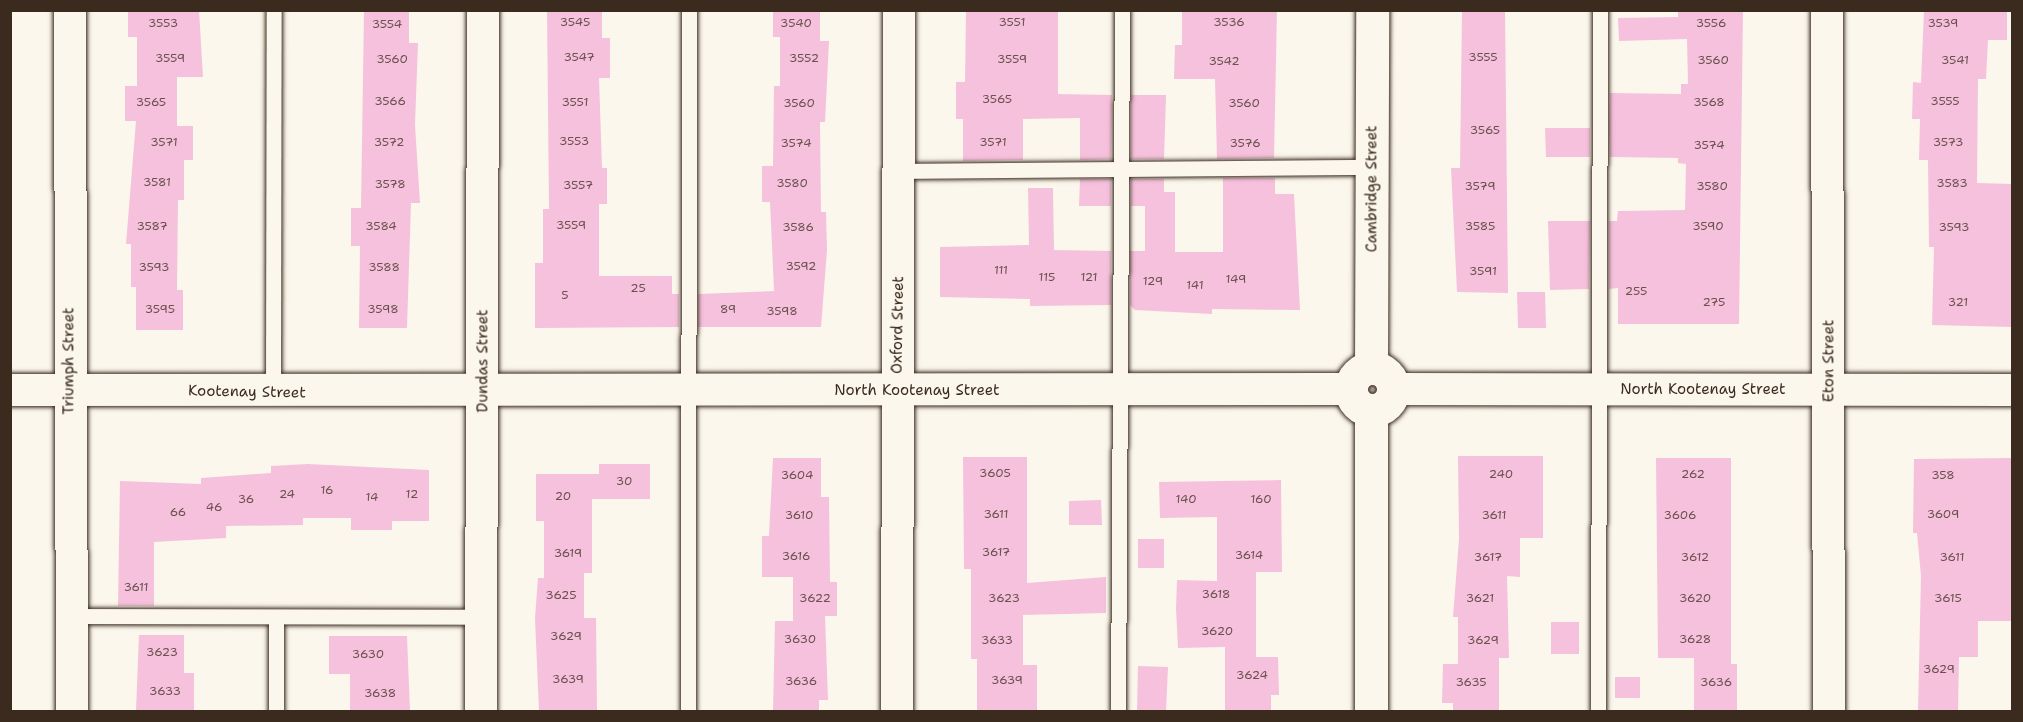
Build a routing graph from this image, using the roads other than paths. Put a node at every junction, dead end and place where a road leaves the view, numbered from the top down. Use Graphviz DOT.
graph roads {
  1 [pos="70,10"];
  2 [pos="274,10"];
  3 [pos="483,10"];
  4 [pos="689,10"];
  5 [pos="900,10"];
  6 [pos="1122,10"];
  7 [pos="1372,10"];
  8 [pos="1600,10"];
  9 [pos="1827,10"];
  10 [pos="1372,167"];
  11 [pos="1122,169"];
  12 [pos="900,171"];
  13 [pos="1372,389"];
  14 [pos="10,390"];
  15 [pos="69,390"];
  16 [pos="1596,390"];
  17 [pos="1829,390"];
  18 [pos="2013,390"];
  19 [pos="483,391"];
  20 [pos="897,391"];
  21 [pos="687,392"];
  22 [pos="1121,392"];
  23 [pos="273,393"];
  24 [pos="72,616"];
  25 [pos="276,616"];
  26 [pos="481,617"];
  27 [pos="72,711"];
  28 [pos="276,711"];
  29 [pos="481,711"];
  30 [pos="688,711"];
  31 [pos="897,711"];
  32 [pos="1118,711"];
  33 [pos="1371,711"];
  34 [pos="1598,711"];
  35 [pos="1829,711"];
  1 -- 15 [label="street, Triumph Street"];
  2 -- 23 [label="lane"];
  3 -- 19 [label="street, Dundas Street"];
  4 -- 21 [label="lane"];
  5 -- 12 [label="street, Oxford Street"];
  6 -- 11 [label="lane"];
  7 -- 10 [label="street, Cambridge Street"];
  8 -- 16 [label="lane"];
  9 -- 17 [label="street, Eton Street"];
  10 -- 11 [label="lane"];
  10 -- 13 [label="street, Cambridge Street"];
  11 -- 12 [label="lane"];
  11 -- 22 [label="lane"];
  12 -- 20 [label="street, Oxford Street"];
  13 -- 16 [label="street, North Kootenay Street"];
  13 -- 22 [label="street, North Kootenay Street"];
  13 -- 33 [label="street, Cambridge Street"];
  14 -- 15 [label="street, Kootenay Street"];
  15 -- 23 [label="street, Kootenay Street"];
  15 -- 24 [label="street, Triumph Street"];
  16 -- 17 [label="street, North Kootenay Street"];
  16 -- 34 [label="lane"];
  17 -- 18 [label="street, North Kootenay Street"];
  17 -- 35 [label="street, Eton Street"];
  19 -- 21 [label="street, North Kootenay Street"];
  19 -- 23 [label="street, Kootenay Street"];
  19 -- 26 [label="street, Dundas Street"];
  20 -- 21 [label="street, North Kootenay Street"];
  20 -- 22 [label="street, North Kootenay Street"];
  20 -- 31 [label="street, Oxford Street"];
  21 -- 30 [label="lane"];
  22 -- 32 [label="lane"];
  24 -- 25 [label="lane"];
  24 -- 27 [label="street, Triumph Street"];
  25 -- 26 [label="lane"];
  25 -- 28 [label="lane"];
  26 -- 29 [label="street, Dundas Street"];
}
